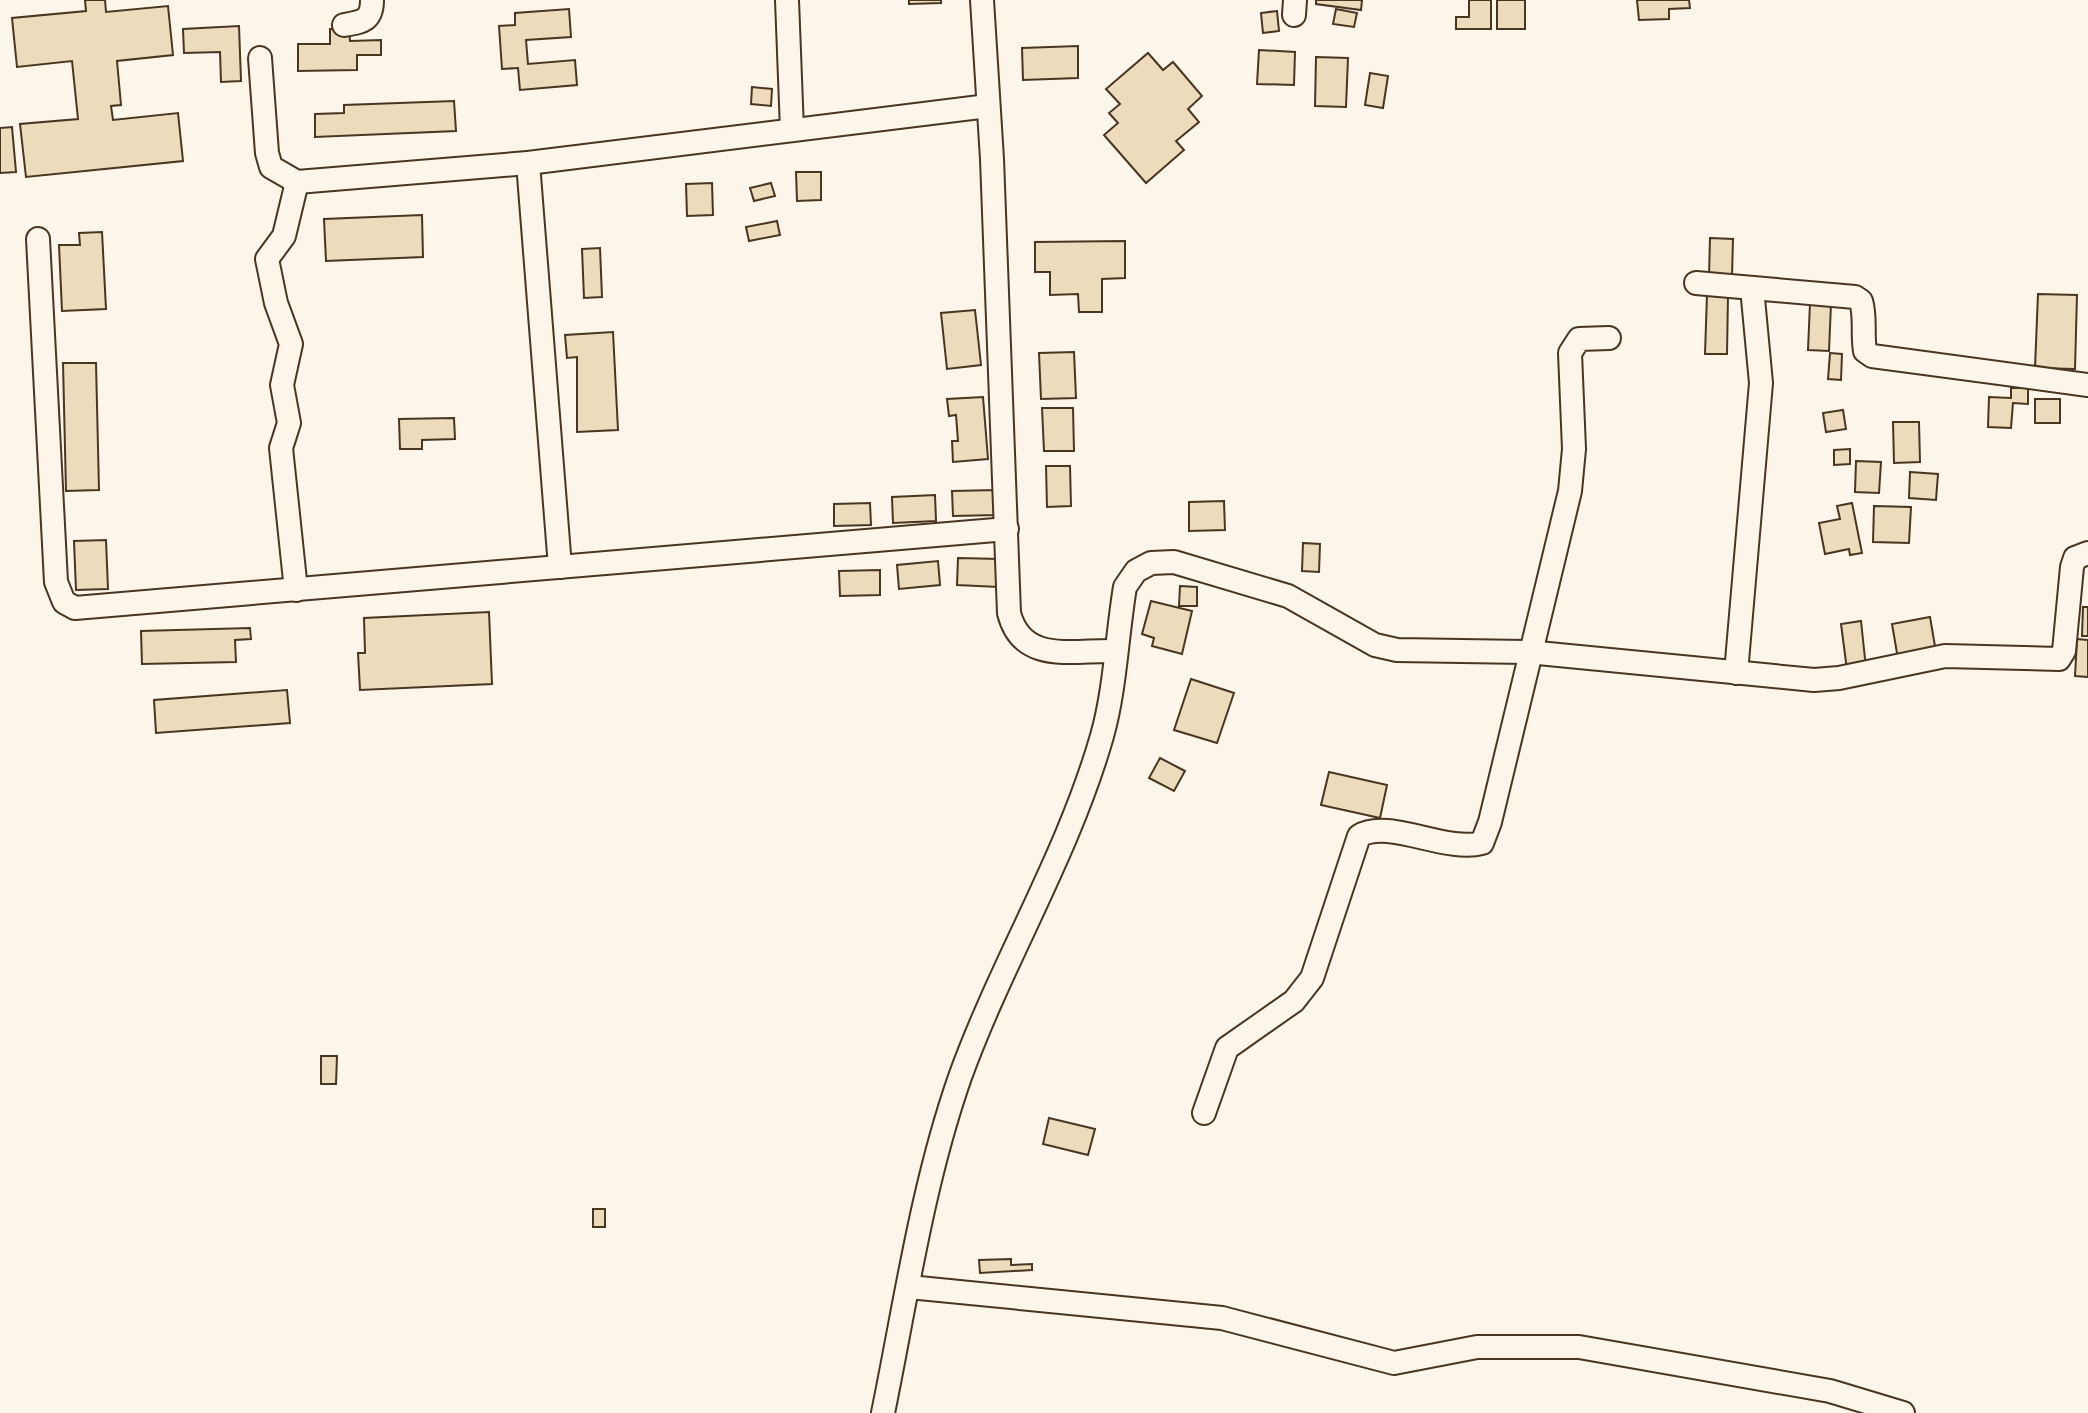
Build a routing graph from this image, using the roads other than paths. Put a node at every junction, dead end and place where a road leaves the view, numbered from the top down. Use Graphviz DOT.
graph roads {
  1 [pos="372,0"];
  2 [pos="787,0"];
  3 [pos="982,0"];
  4 [pos="344,25"];
  5 [pos="260,58"];
  6 [pos="988,106"];
  7 [pos="792,130"];
  8 [pos="528,163"];
  9 [pos="297,182"];
  10 [pos="38,239"];
  11 [pos="1696,283"];
  12 [pos="1752,288"];
  13 [pos="1609,338"];
  14 [pos="2088,385"];
  15 [pos="1007,529"];
  16 [pos="2088,553"];
  17 [pos="560,567"];
  18 [pos="296,590"];
  19 [pos="1114,651"];
  20 [pos="1528,652"];
  21 [pos="1736,673"];
  22 [pos="1204,1113"];
  23 [pos="909,1287"];
  24 [pos="883,1413"];
  25 [pos="1903,1413"];
  1 -- 4 [label="street"];
  2 -- 7 [label="street"];
  3 -- 6 [label="street"];
  5 -- 9 [label="street"];
  6 -- 7 [label="street"];
  6 -- 15 [label="street"];
  7 -- 8 [label="street"];
  8 -- 9 [label="street"];
  8 -- 17 [label="street"];
  9 -- 18 [label="street"];
  10 -- 18 [label="street"];
  11 -- 12 [label="street"];
  12 -- 14 [label="street"];
  12 -- 21 [label="street"];
  13 -- 20 [label="street"];
  15 -- 17 [label="street"];
  15 -- 19 [label="street"];
  16 -- 21 [label="street"];
  17 -- 18 [label="street"];
  19 -- 20 [label="street"];
  19 -- 23 [label="street"];
  20 -- 21 [label="street"];
  20 -- 22 [label="street"];
  23 -- 24 [label="street"];
  23 -- 25 [label="street"];
}
